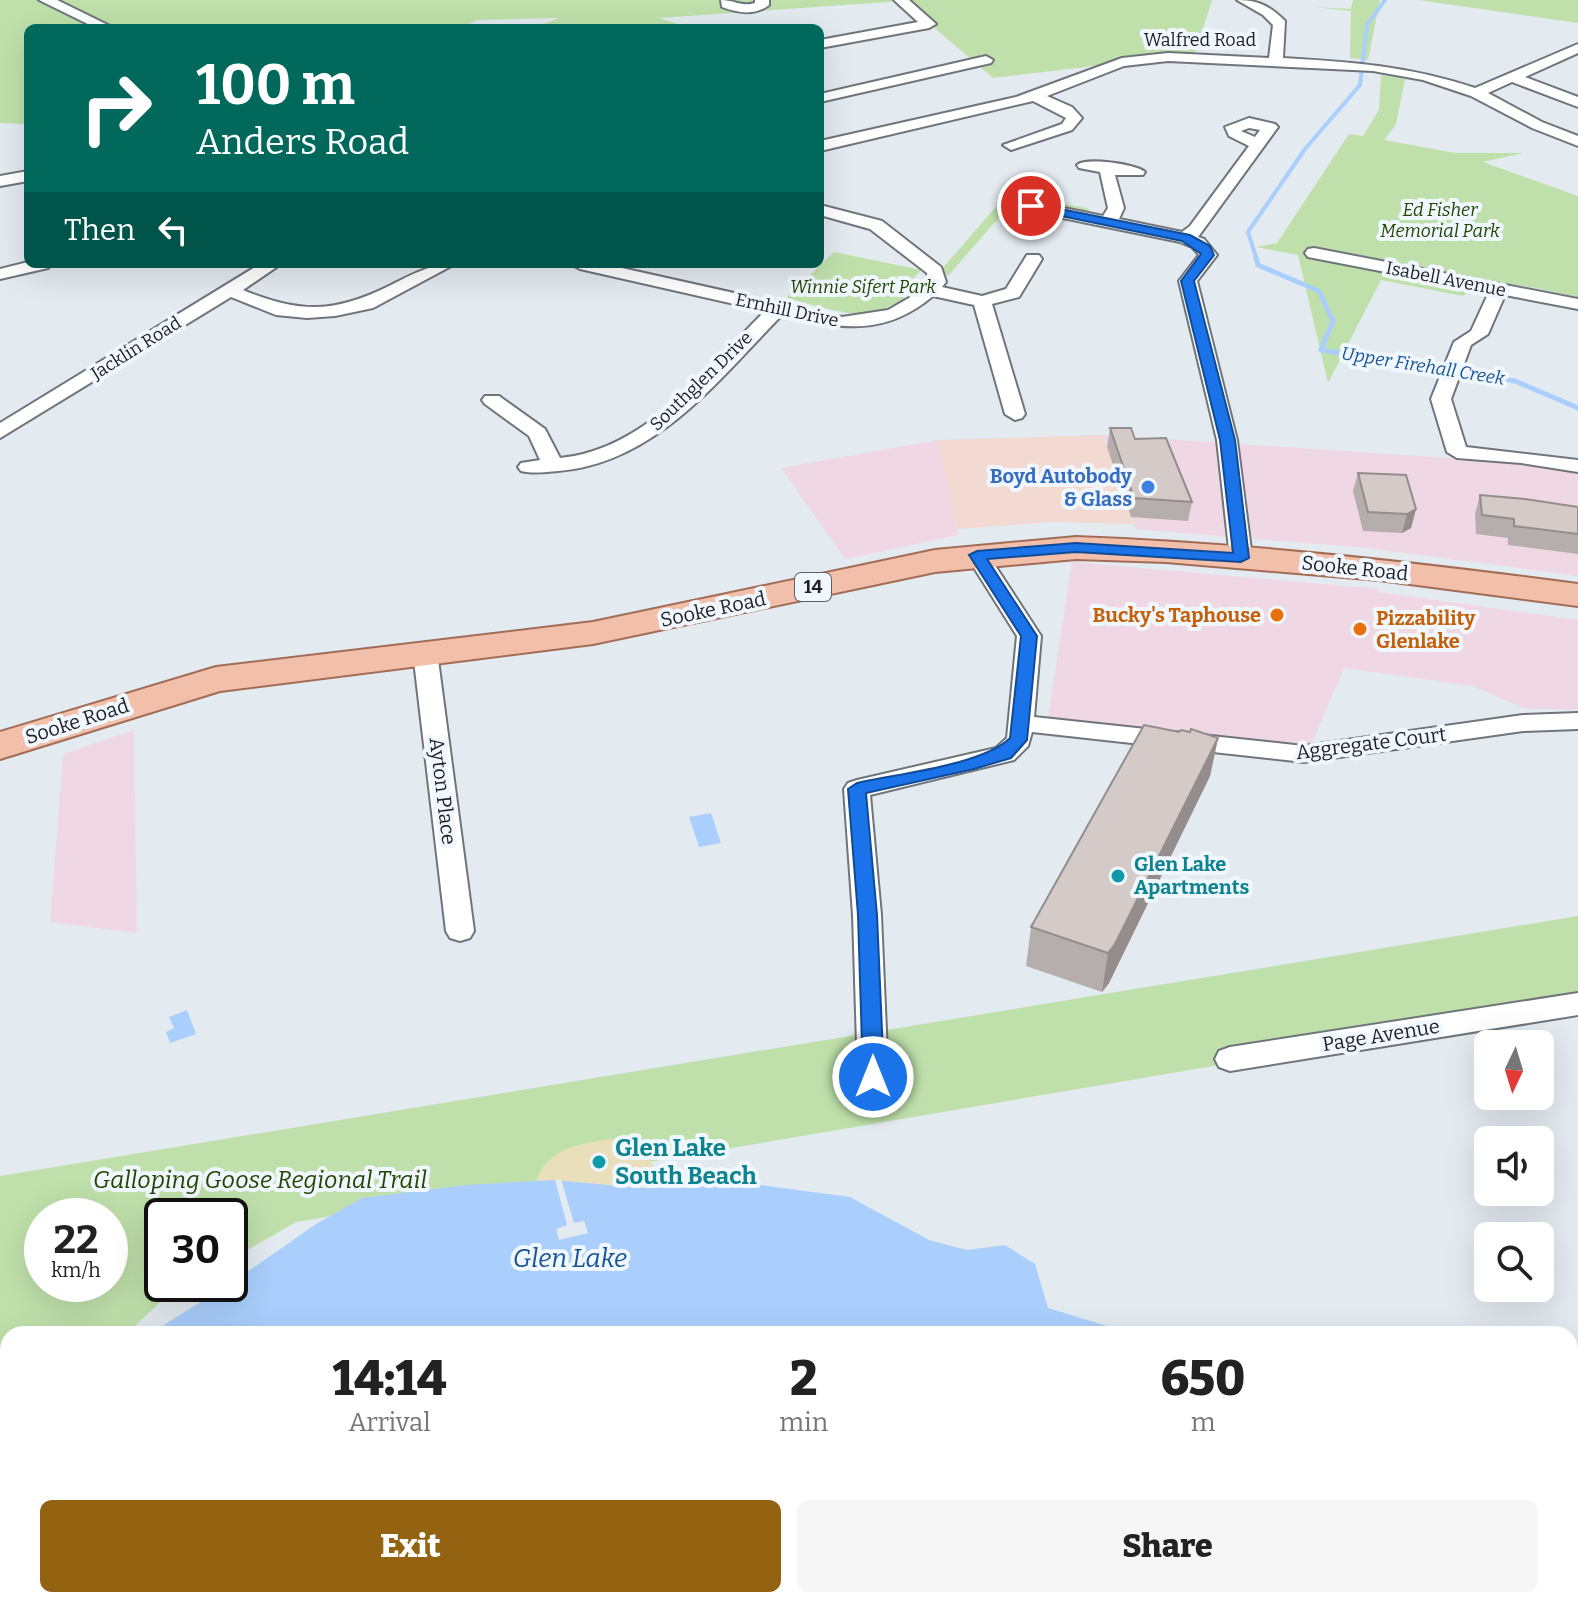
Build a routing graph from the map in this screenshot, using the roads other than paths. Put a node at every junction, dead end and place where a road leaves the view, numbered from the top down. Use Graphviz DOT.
graph roads {
  1 [pos="46,0"];
  2 [pos="728,0"];
  3 [pos="901,0"];
  4 [pos="1244,0"];
  5 [pos="767,1"];
  6 [pos="98,24"];
  7 [pos="824,43"];
  8 [pos="1576,51"];
  9 [pos="986,60"];
  10 [pos="1276,61"];
  11 [pos="1514,78"];
  12 [pos="1476,93"];
  13 [pos="1035,96"];
  14 [pos="824,97"];
  15 [pos="1578,102"];
  16 [pos="1578,141"];
  17 [pos="1258,144"];
  18 [pos="824,145"];
  19 [pos="1011,145"];
  20 [pos="1085,165"];
  21 [pos="1110,169"];
  22 [pos="1137,172"];
  23 [pos="24,177"];
  24 [pos="0,181"];
  25 [pos="1014,203"];
  26 [pos="824,211"];
  27 [pos="1109,222"];
  28 [pos="1185,238"];
  29 [pos="1314,253"];
  30 [pos="1033,259"];
  31 [pos="25,268"];
  32 [pos="265,268"];
  33 [pos="438,268"];
  34 [pos="598,268"];
  35 [pos="0,274"];
  36 [pos="1499,289"];
  37 [pos="229,290"];
  38 [pos="929,290"];
  39 [pos="982,301"];
  40 [pos="1578,304"];
  41 [pos="777,309"];
  42 [pos="492,400"];
  43 [pos="1015,414"];
  44 [pos="0,432"];
  45 [pos="552,464"];
  46 [pos="1578,466"];
  47 [pos="528,467"];
  48 [pos="977,555"];
  49 [pos="1241,558"];
  50 [pos="1578,595"];
  51 [pos="425,652"];
  52 [pos="1578,721"];
  53 [pos="1021,723"];
  54 [pos="0,746"];
  55 [pos="460,931"];
  56 [pos="1578,1004"];
  57 [pos="1230,1059"];
  58 [pos="873,1077"];
  1 -- 6 [label="street"];
  2 -- 5 [label="street"];
  3 -- 7 [label="street"];
  4 -- 10 [label="street"];
  8 -- 11 [label="street"];
  9 -- 14 [label="street"];
  10 -- 12 [label="street, Walfred Road"];
  10 -- 13 [label="street, Walfred Road"];
  11 -- 12 [label="street"];
  11 -- 15 [label="street"];
  12 -- 16 [label="street, Walfred Road"];
  13 -- 18 [label="street, Walfred Road"];
  13 -- 19 [label="street"];
  17 -- 28 [label="street"];
  20 -- 21 [label="street"];
  21 -- 22 [label="street"];
  21 -- 27 [label="street"];
  23 -- 24 [label="street"];
  25 -- 27 [label="street"];
  26 -- 38 [label="street"];
  27 -- 28 [label="street"];
  28 -- 49 [label="street"];
  29 -- 36 [label="street, Isabell Avenue"];
  30 -- 39 [label="street"];
  31 -- 35 [label="street"];
  32 -- 37 [label="street, Jacklin Road"];
  33 -- 37 [label="street"];
  34 -- 41 [label="street, Ernhill Drive"];
  36 -- 40 [label="street, Isabell Avenue"];
  36 -- 46 [label="street"];
  37 -- 44 [label="street, Jacklin Road"];
  38 -- 39 [label="street"];
  38 -- 41 [label="street, Ernhill Drive"];
  39 -- 43 [label="street"];
  41 -- 45 [label="street, Southglen Drive"];
  42 -- 45 [label="street"];
  45 -- 47 [label="street, Southglen Drive"];
  48 -- 49 [label="main road, Sooke Road / 14"];
  48 -- 51 [label="main road, Sooke Road / 14"];
  48 -- 53 [label="street"];
  49 -- 50 [label="main road, Sooke Road / 14"];
  51 -- 54 [label="main road, Sooke Road / 14"];
  51 -- 55 [label="street, Ayton Place"];
  52 -- 53 [label="street, Aggregate Court"];
  53 -- 58 [label="street"];
  56 -- 57 [label="street, Page Avenue"];
}
